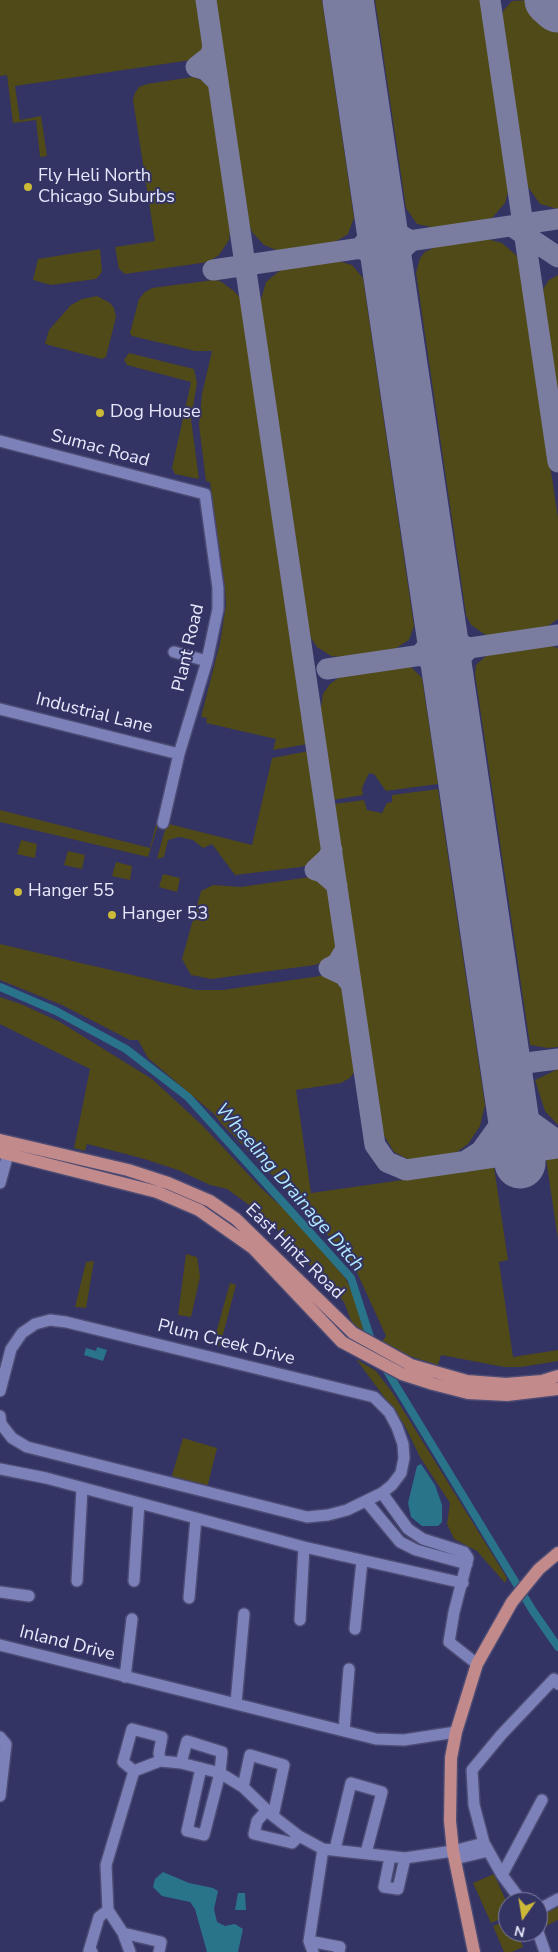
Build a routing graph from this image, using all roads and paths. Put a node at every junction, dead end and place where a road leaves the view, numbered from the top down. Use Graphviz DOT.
graph roads {
  1 [pos="0,441"];
  2 [pos="190,490"];
  3 [pos="174,652"];
  4 [pos="207,661"];
  5 [pos="0,709"];
  6 [pos="179,754"];
  7 [pos="163,823"];
  8 [pos="0,1140"];
  9 [pos="4,1153"];
  10 [pos="0,1183"];
  11 [pos="407,1370"];
  12 [pos="558,1376"];
  13 [pos="558,1389"];
  14 [pos="0,1391"];
  15 [pos="0,1416"];
  16 [pos="0,1469"];
  17 [pos="82,1488"];
  18 [pos="382,1494"];
  19 [pos="366,1501"];
  20 [pos="139,1503"];
  21 [pos="196,1518"];
  22 [pos="304,1547"];
  23 [pos="558,1553"];
  24 [pos="362,1561"];
  25 [pos="467,1561"];
  26 [pos="77,1581"];
  27 [pos="134,1581"];
  28 [pos="463,1583"];
  29 [pos="0,1592"];
  30 [pos="29,1596"];
  31 [pos="189,1598"];
  32 [pos="244,1614"];
  33 [pos="132,1619"];
  34 [pos="300,1620"];
  35 [pos="355,1628"];
  36 [pos="0,1645"];
  37 [pos="477,1664"];
  38 [pos="349,1669"];
  39 [pos="125,1677"];
  40 [pos="556,1681"];
  41 [pos="236,1703"];
  42 [pos="344,1731"];
  43 [pos="456,1732"];
  44 [pos="0,1737"];
  45 [pos="160,1761"];
  46 [pos="181,1763"];
  47 [pos="201,1768"];
  48 [pos="134,1771"];
  49 [pos="220,1773"];
  50 [pos="243,1787"];
  51 [pos="0,1796"];
  52 [pos="542,1800"];
  53 [pos="270,1813"];
  54 [pos="299,1836"];
  55 [pos="486,1847"];
  56 [pos="329,1849"];
  57 [pos="366,1853"];
  58 [pos="454,1855"];
  59 [pos="390,1857"];
  60 [pos="405,1858"];
  61 [pos="502,1875"];
  62 [pos="515,1892"];
  63 [pos="108,1910"];
  64 [pos="123,1933"];
  65 [pos="311,1947"];
  66 [pos="92,1952"];
  67 [pos="130,1952"];
  68 [pos="159,1952"];
  69 [pos="339,1952"];
  70 [pos="474,1952"];
  1 -- 2 [label="street, Sumac Road"];
  2 -- 4 [label="street, Plant Road"];
  3 -- 4 [label="street"];
  4 -- 6 [label="street, Plant Road"];
  5 -- 6 [label="street, Industrial Lane"];
  6 -- 7 [label="street, Plant Road"];
  8 -- 11 [label="main road, East Hintz Road"];
  9 -- 10 [label="street"];
  9 -- 11 [label="main road, East Hintz Road"];
  11 -- 12 [label="main road, East Hintz Road"];
  11 -- 13 [label="main road, East Hintz Road"];
  14 -- 18 [label="street, Plum Creek Drive"];
  15 -- 19 [label="street, Plum Creek Drive"];
  16 -- 17 [label="street"];
  17 -- 20 [label="street"];
  17 -- 26 [label="street"];
  18 -- 19 [label="street, Plum Creek Drive"];
  18 -- 25 [label="street"];
  19 -- 25 [label="street"];
  20 -- 21 [label="street"];
  20 -- 27 [label="street"];
  21 -- 22 [label="street"];
  21 -- 31 [label="street"];
  22 -- 24 [label="street"];
  22 -- 34 [label="street"];
  23 -- 37 [label="main road"];
  24 -- 28 [label="street"];
  24 -- 35 [label="street"];
  25 -- 28 [label="street"];
  28 -- 37 [label="street"];
  29 -- 30 [label="street"];
  32 -- 41 [label="street"];
  33 -- 39 [label="street, Inland Drive"];
  36 -- 39 [label="street, Inland Drive"];
  37 -- 43 [label="main road"];
  38 -- 42 [label="street"];
  39 -- 41 [label="street, Inland Drive"];
  40 -- 55 [label="street"];
  41 -- 42 [label="street, Inland Drive"];
  42 -- 43 [label="street, Inland Drive"];
  43 -- 58 [label="main road"];
  44 -- 51 [label="street"];
  45 -- 46 [label="street"];
  45 -- 48 [label="street"];
  45 -- 48 [label="street"];
  46 -- 47 [label="street"];
  46 -- 49 [label="street"];
  47 -- 49 [label="street"];
  47 -- 49 [label="street"];
  48 -- 63 [label="street"];
  49 -- 50 [label="street"];
  50 -- 53 [label="street"];
  50 -- 53 [label="street"];
  52 -- 61 [label="street"];
  53 -- 54 [label="street"];
  53 -- 54 [label="street"];
  54 -- 56 [label="street"];
  55 -- 58 [label="street"];
  55 -- 61 [label="street"];
  56 -- 57 [label="street"];
  56 -- 57 [label="street"];
  56 -- 65 [label="street"];
  57 -- 59 [label="street"];
  58 -- 60 [label="street"];
  58 -- 70 [label="main road"];
  59 -- 60 [label="street"];
  59 -- 60 [label="street"];
  61 -- 62 [label="street"];
  63 -- 64 [label="street"];
  63 -- 66 [label="street"];
  64 -- 67 [label="street"];
  64 -- 68 [label="street"];
  65 -- 69 [label="street"];
}
